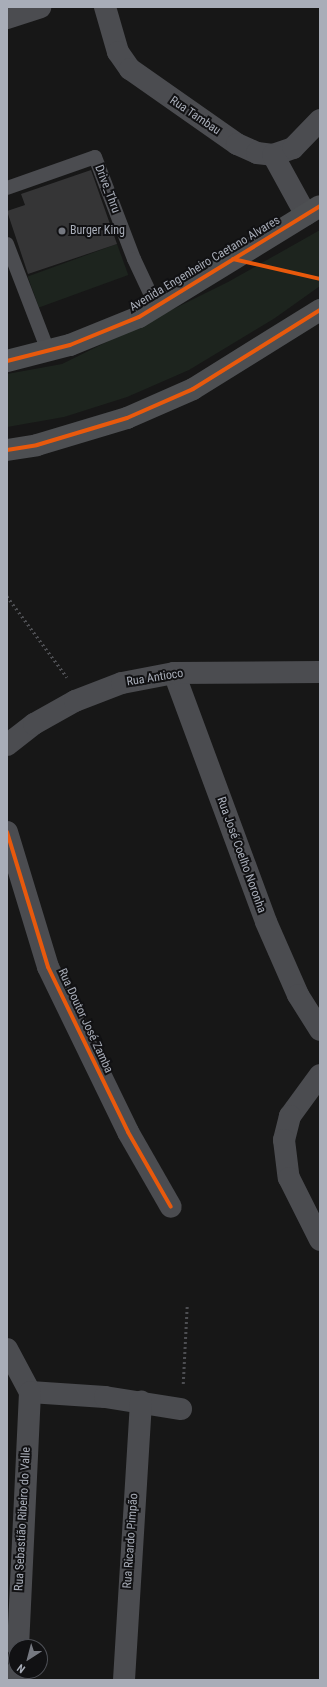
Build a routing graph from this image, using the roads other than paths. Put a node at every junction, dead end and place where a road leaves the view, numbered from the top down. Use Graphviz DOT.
graph roads {
  1 [pos="40,7"];
  2 [pos="105,7"];
  3 [pos="7,18"];
  4 [pos="320,120"];
  5 [pos="273,155"];
  6 [pos="7,188"];
  7 [pos="313,211"];
  8 [pos="7,244"];
  9 [pos="156,306"];
  10 [pos="320,310"];
  11 [pos="48,351"];
  12 [pos="7,361"];
  13 [pos="7,450"];
  14 [pos="320,672"];
  15 [pos="174,673"];
  16 [pos="7,745"];
  17 [pos="7,832"];
  18 [pos="320,1030"];
  19 [pos="320,1075"];
  20 [pos="171,1207"];
  21 [pos="320,1240"];
  22 [pos="7,1349"];
  23 [pos="30,1392"];
  24 [pos="141,1402"];
  25 [pos="181,1408"];
  26 [pos="15,1488"];
  27 [pos="18,1639"];
  28 [pos="124,1680"];
  1 -- 3 [label="street"];
  2 -- 5 [label="street, Rua Tambau"];
  4 -- 5 [label="street, Rua Tambau"];
  5 -- 7 [label="street"];
  6 -- 9 [label="lane, Drive_Thru"];
  7 -- 9 [label="main road, Avenida Engenheiro Caetano Alvares"];
  8 -- 11 [label="lane"];
  9 -- 11 [label="main road, Avenida Engenheiro Caetano Alvares"];
  10 -- 13 [label="main road"];
  11 -- 12 [label="main road, Avenida Engenheiro Caetano Alvares"];
  14 -- 15 [label="street, Rua Antioco"];
  15 -- 16 [label="street, Rua Antioco"];
  15 -- 18 [label="street, Rua José Coelho Noronha"];
  17 -- 20 [label="street, Rua Doutor José Zamba"];
  19 -- 21 [label="street"];
  22 -- 23 [label="street"];
  23 -- 24 [label="street"];
  23 -- 26 [label="street, Rua Sebastião Ribeiro do Valle"];
  24 -- 25 [label="street"];
  24 -- 28 [label="street, Rua Ricardo Pimpão"];
  26 -- 27 [label="street, Rua Sebastião Ribeiro do Valle"];
}
